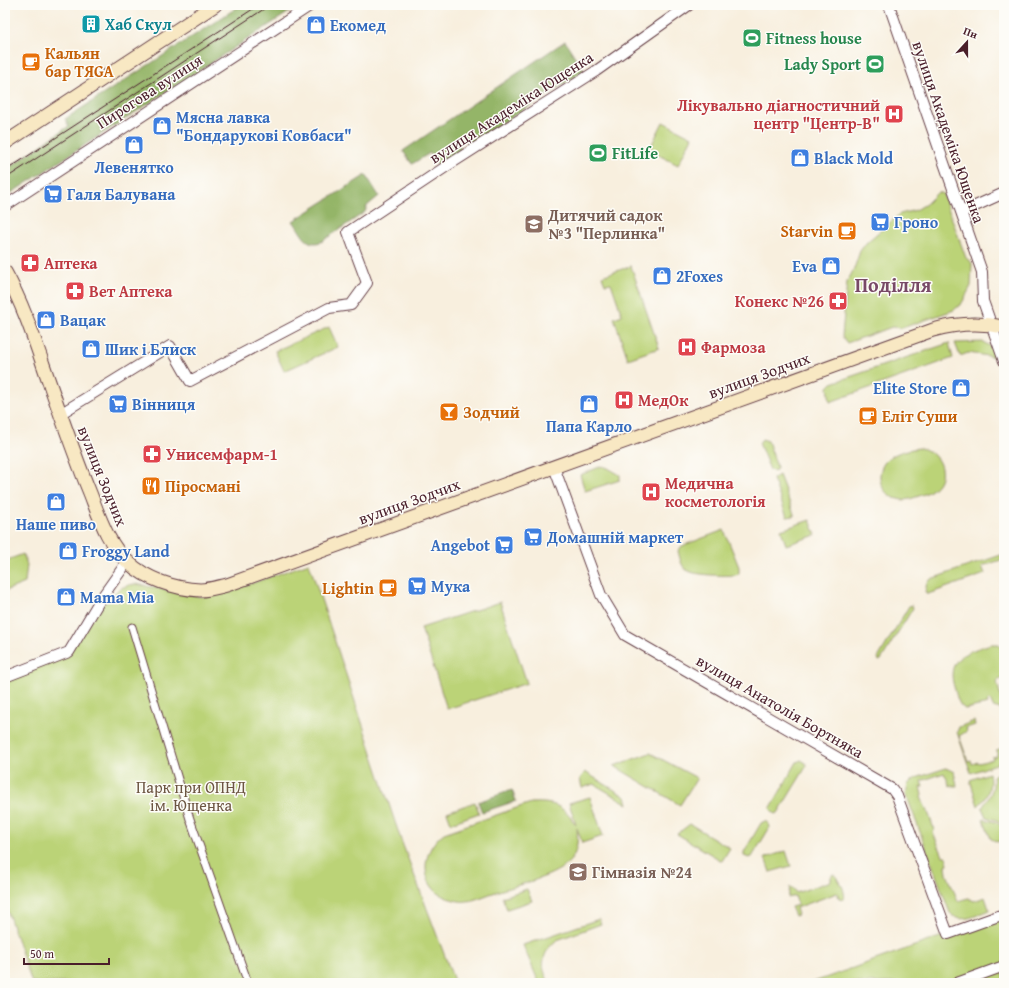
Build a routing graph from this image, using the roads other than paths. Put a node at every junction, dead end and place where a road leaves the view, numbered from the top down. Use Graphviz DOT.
graph roads {
  1 [pos="215,5"];
  2 [pos="312,5"];
  3 [pos="689,5"];
  4 [pos="888,5"];
  5 [pos="5,143"];
  6 [pos="1004,193"];
  7 [pos="5,206"];
  8 [pos="962,212"];
  9 [pos="5,272"];
  10 [pos="998,326"];
  11 [pos="1004,361"];
  12 [pos="60,414"];
  13 [pos="554,467"];
  14 [pos="127,562"];
  15 [pos="132,627"];
  16 [pos="5,677"];
  17 [pos="1004,914"];
  18 [pos="1004,966"];
  19 [pos="248,983"];
  20 [pos="957,983"];
  1 -- 5 [label="main road"];
  2 -- 7 [label="street, Пирогова вулиця"];
  3 -- 12 [label="street, вулиця Академіка Ющенка"];
  4 -- 8 [label="street, вулиця Академіка Ющенка"];
  6 -- 8 [label="street"];
  8 -- 10 [label="street, вулиця Академіка Ющенка"];
  9 -- 12 [label="main road, вулиця Зодчих"];
  10 -- 11 [label="street, вулиця Академіка Ющенка"];
  10 -- 13 [label="main road, вулиця Зодчих"];
  12 -- 14 [label="main road, вулиця Зодчих"];
  13 -- 14 [label="main road, вулиця Зодчих"];
  13 -- 17 [label="street, вулиця Анатолія Бортняка"];
  14 -- 16 [label="street"];
  15 -- 19 [label="street"];
  18 -- 20 [label="street"];
}
